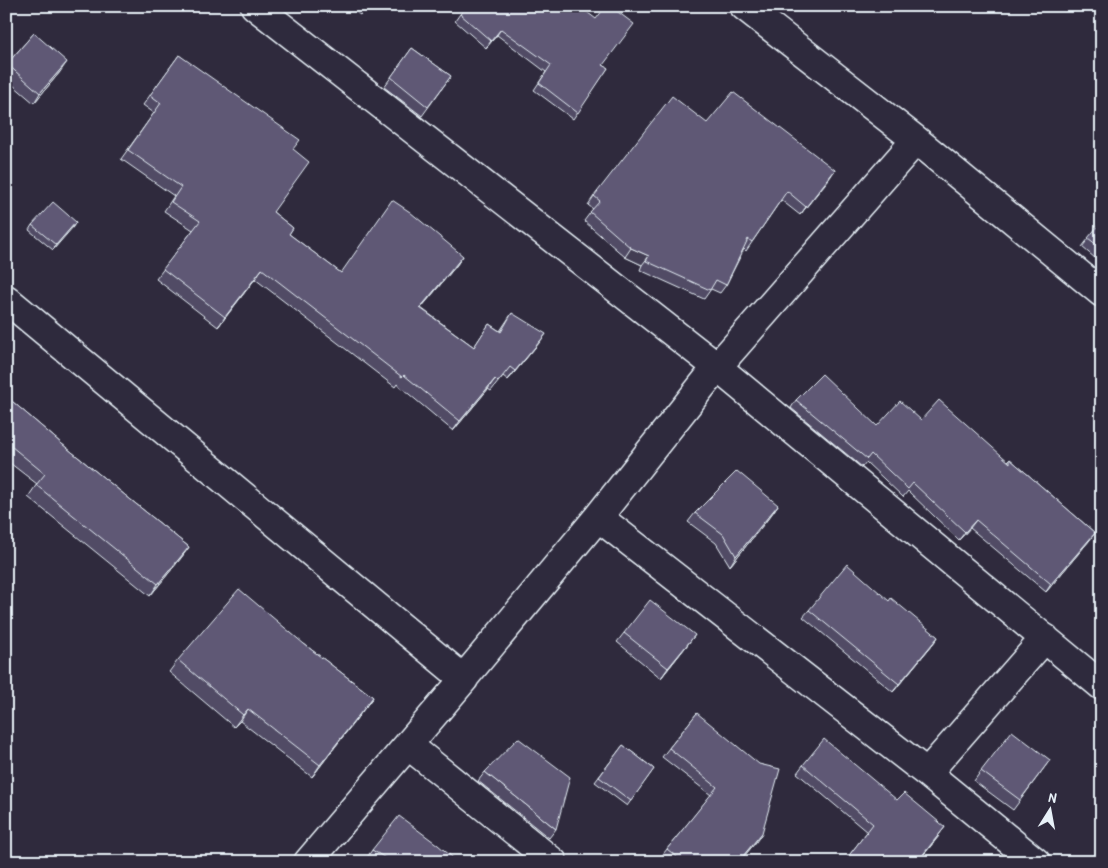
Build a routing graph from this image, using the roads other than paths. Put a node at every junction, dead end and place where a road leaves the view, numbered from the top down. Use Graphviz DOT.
graph roads {
  1 [pos="254,6"];
  2 [pos="744,6"];
  3 [pos="916,140"];
  4 [pos="1102,293"];
  5 [pos="6,299"];
  6 [pos="717,367"];
  7 [pos="598,517"];
  8 [pos="1045,638"];
  9 [pos="463,679"];
  10 [pos="1102,686"];
  11 [pos="408,745"];
  12 [pos="927,773"];
  13 [pos="308,862"];
  14 [pos="553,862"];
  15 [pos="1036,862"];
  1 -- 6 [label="street"];
  2 -- 3 [label="street"];
  3 -- 4 [label="street"];
  3 -- 6 [label="street"];
  5 -- 9 [label="street"];
  6 -- 7 [label="street"];
  6 -- 8 [label="street"];
  7 -- 9 [label="street"];
  7 -- 12 [label="street"];
  8 -- 10 [label="street"];
  8 -- 12 [label="street"];
  9 -- 11 [label="street"];
  11 -- 13 [label="street"];
  11 -- 14 [label="street"];
  12 -- 15 [label="street"];
}
